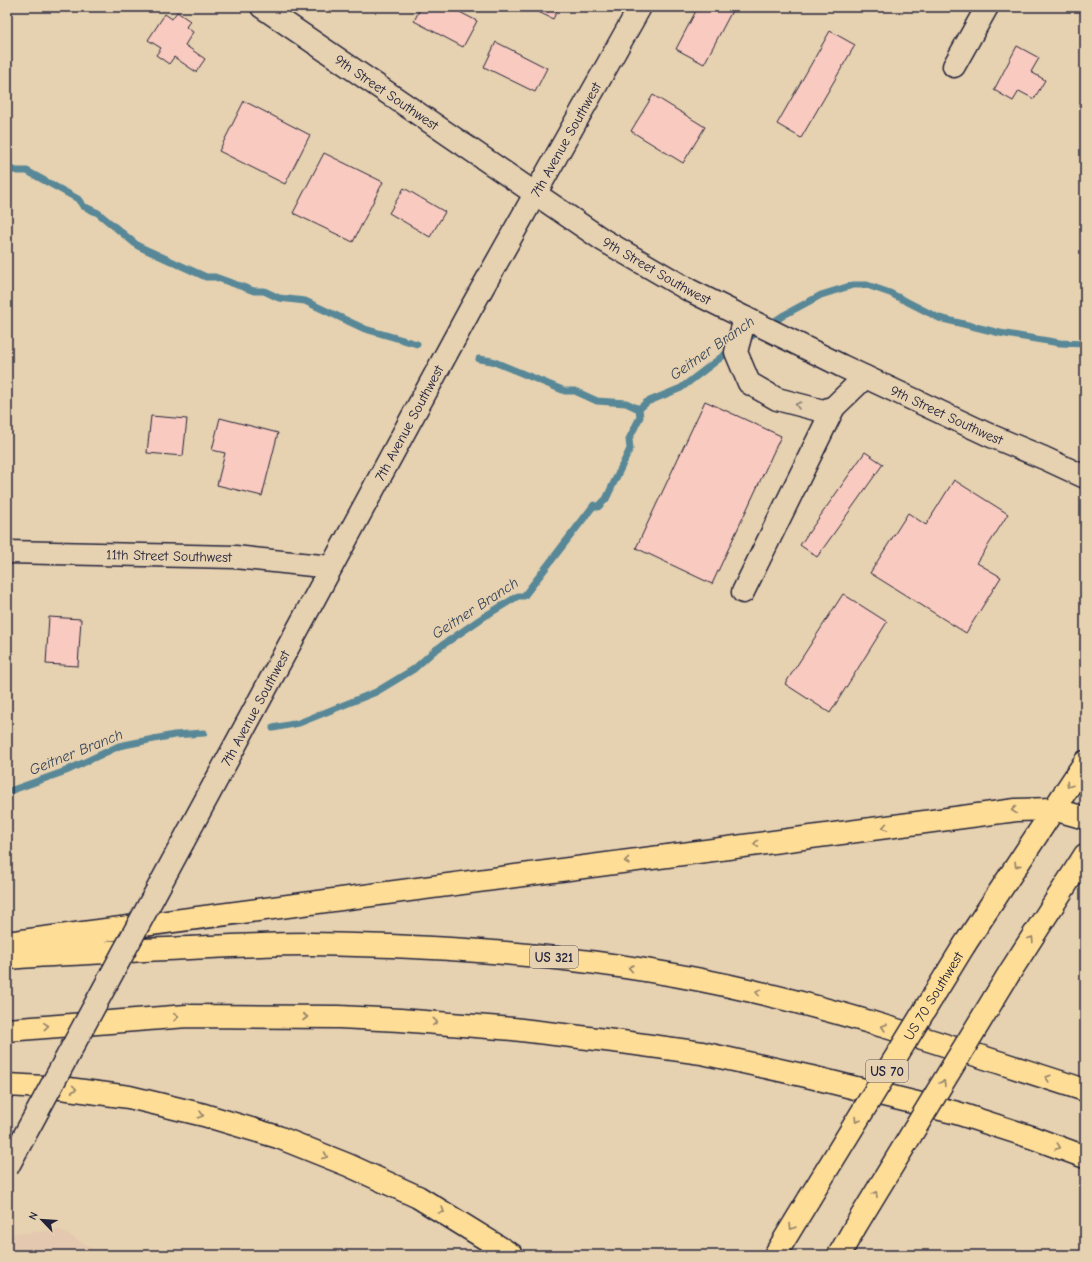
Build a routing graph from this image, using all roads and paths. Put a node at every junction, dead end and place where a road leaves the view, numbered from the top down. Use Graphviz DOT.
graph roads {
  1 [pos="262,7"];
  2 [pos="640,7"];
  3 [pos="987,7"];
  4 [pos="954,66"];
  5 [pos="535,194"];
  6 [pos="745,318"];
  7 [pos="865,377"];
  8 [pos="834,406"];
  9 [pos="1085,477"];
  10 [pos="7,552"];
  11 [pos="331,567"];
  12 [pos="743,592"];
  13 [pos="1085,762"];
  14 [pos="1053,809"];
  15 [pos="1085,818"];
  16 [pos="1085,855"];
  17 [pos="7,943"];
  18 [pos="7,958"];
  19 [pos="7,1030"];
  20 [pos="7,1085"];
  21 [pos="1085,1090"];
  22 [pos="1085,1157"];
  23 [pos="7,1168"];
  24 [pos="512,1255"];
  25 [pos="775,1255"];
  26 [pos="839,1255"];
  1 -- 5 [label="street, 9th Street Southwest"];
  2 -- 5 [label="street, 7th Avenue Southwest"];
  3 -- 4 [label="street"];
  5 -- 6 [label="street, 9th Street Southwest"];
  5 -- 11 [label="street, 7th Avenue Southwest"];
  6 -- 7 [label="street, 9th Street Southwest"];
  8 -- 6 [label="street, one-way"];
  7 -- 8 [label="street"];
  7 -- 9 [label="street, 9th Street Southwest"];
  8 -- 12 [label="street"];
  10 -- 11 [label="street, 11th Street Southwest"];
  11 -- 23 [label="street, 7th Avenue Southwest, bridge"];
  13 -- 14 [label="main road, US 70 Southwest / US 70, one-way"];
  14 -- 15 [label="main road"];
  14 -- 17 [label="main road, one-way"];
  14 -- 25 [label="main road, US 70 Southwest / US 70, one-way, bridge"];
  26 -- 16 [label="main road, one-way, bridge"];
  21 -- 18 [label="main road, US 321, one-way"];
  19 -- 22 [label="main road, one-way"];
  20 -- 24 [label="main road, one-way"];
}
